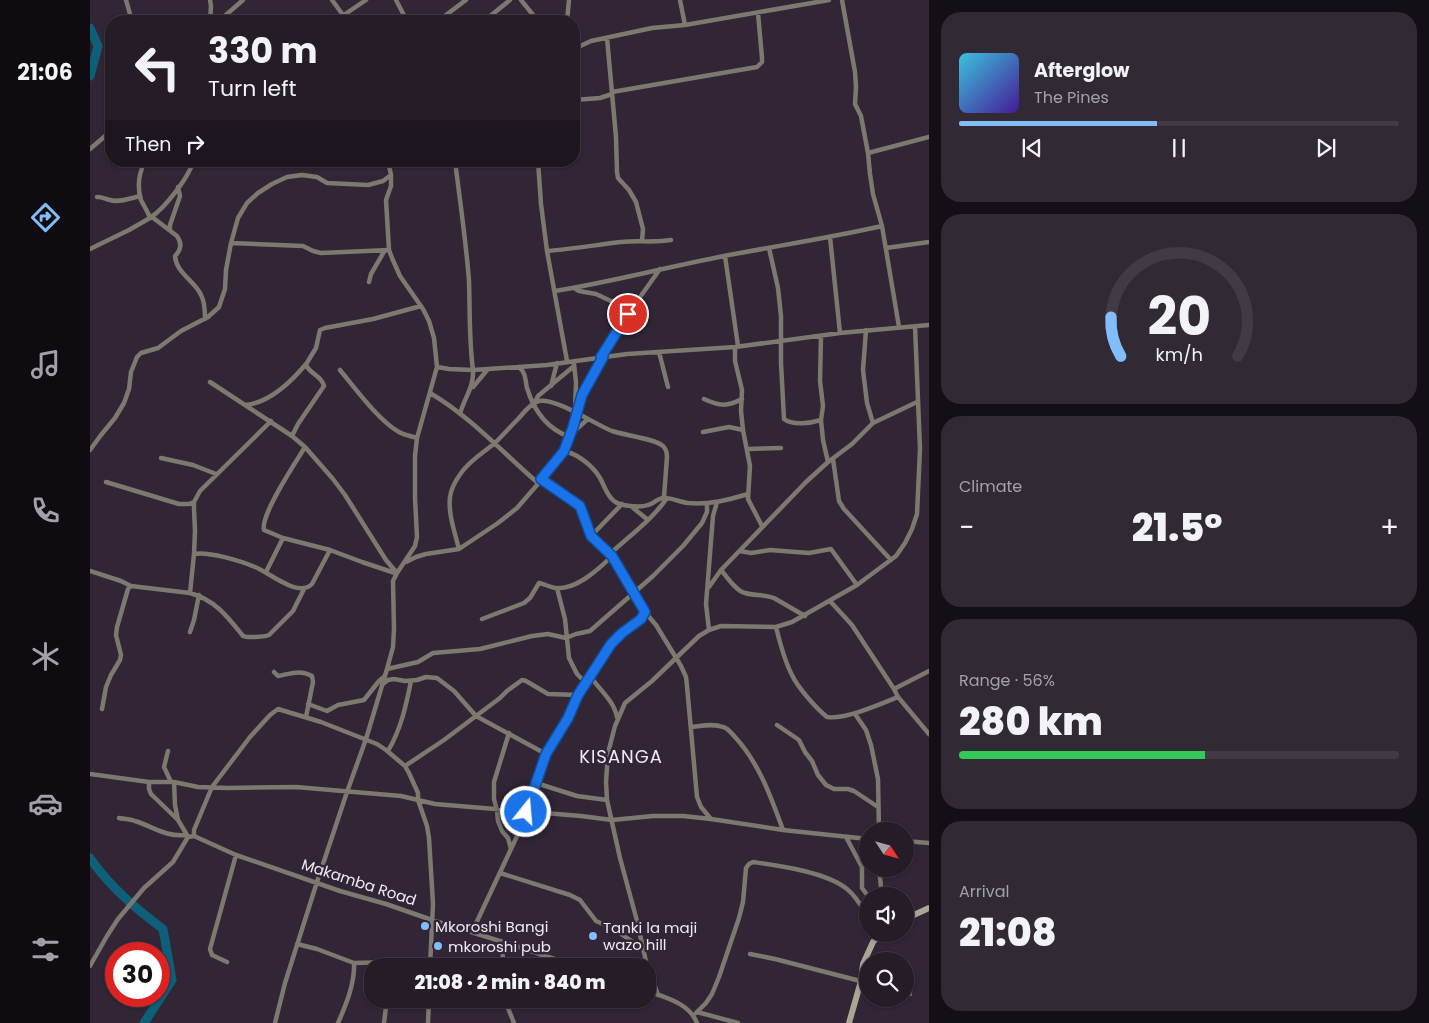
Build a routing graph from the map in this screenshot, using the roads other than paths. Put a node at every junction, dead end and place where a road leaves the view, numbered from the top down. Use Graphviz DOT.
graph roads {
  1 [pos="126,0"];
  2 [pos="210,0"];
  3 [pos="243,0"];
  4 [pos="332,0"];
  5 [pos="366,0"];
  6 [pos="396,0"];
  7 [pos="466,0"];
  8 [pos="510,0"];
  9 [pos="521,0"];
  10 [pos="569,0"];
  11 [pos="680,0"];
  12 [pos="829,0"];
  13 [pos="842,0"];
  14 [pos="758,13"];
  15 [pos="130,15"];
  16 [pos="210,15"];
  17 [pos="226,15"];
  18 [pos="343,15"];
  19 [pos="404,15"];
  20 [pos="446,15"];
  21 [pos="491,15"];
  22 [pos="533,15"];
  23 [pos="568,15"];
  24 [pos="685,25"];
  25 [pos="608,38"];
  26 [pos="580,46"];
  27 [pos="612,93"];
  28 [pos="580,100"];
  29 [pos="105,136"];
  30 [pos="929,137"];
  31 [pos="90,149"];
  32 [pos="868,153"];
  33 [pos="142,167"];
  34 [pos="191,167"];
  35 [pos="389,167"];
  36 [pos="456,167"];
  37 [pos="538,167"];
  38 [pos="391,175"];
  39 [pos="178,187"];
  40 [pos="140,196"];
  41 [pos="97,197"];
  42 [pos="151,217"];
  43 [pos="882,226"];
  44 [pos="170,230"];
  45 [pos="830,237"];
  46 [pos="671,240"];
  47 [pos="642,241"];
  48 [pos="929,242"];
  49 [pos="231,243"];
  50 [pos="769,248"];
  51 [pos="886,248"];
  52 [pos="90,249"];
  53 [pos="387,250"];
  54 [pos="547,251"];
  55 [pos="725,256"];
  56 [pos="660,269"];
  57 [pos="369,282"];
  58 [pos="574,288"];
  59 [pos="555,291"];
  60 [pos="421,306"];
  61 [pos="634,306"];
  62 [pos="205,319"];
  63 [pos="929,325"];
  64 [pos="915,326"];
  65 [pos="900,327"];
  66 [pos="866,330"];
  67 [pos="840,333"];
  68 [pos="821,336"];
  69 [pos="782,340"];
  70 [pos="736,347"];
  71 [pos="659,352"];
  72 [pos="602,357"];
  73 [pos="567,361"];
  74 [pos="573,361"];
  75 [pos="557,363"];
  76 [pos="306,364"];
  77 [pos="574,366"];
  78 [pos="437,367"];
  79 [pos="519,367"];
  80 [pos="488,369"];
  81 [pos="340,370"];
  82 [pos="473,370"];
  83 [pos="210,382"];
  84 [pos="551,386"];
  85 [pos="668,387"];
  86 [pos="470,390"];
  87 [pos="430,393"];
  88 [pos="704,399"];
  89 [pos="742,399"];
  90 [pos="918,402"];
  91 [pos="534,403"];
  92 [pos="245,405"];
  93 [pos="576,413"];
  94 [pos="460,414"];
  95 [pos="588,419"];
  96 [pos="821,420"];
  97 [pos="270,422"];
  98 [pos="873,423"];
  99 [pos="742,430"];
  100 [pos="703,432"];
  101 [pos="292,436"];
  102 [pos="570,436"];
  103 [pos="417,438"];
  104 [pos="494,443"];
  105 [pos="305,447"];
  106 [pos="781,448"];
  107 [pos="747,449"];
  108 [pos="90,450"];
  109 [pos="564,451"];
  110 [pos="161,458"];
  111 [pos="833,459"];
  112 [pos="828,462"];
  113 [pos="216,474"];
  114 [pos="539,481"];
  115 [pos="106,482"];
  116 [pos="748,494"];
  117 [pos="666,498"];
  118 [pos="194,502"];
  119 [pos="717,502"];
  120 [pos="622,504"];
  121 [pos="707,504"];
  122 [pos="631,506"];
  123 [pos="648,520"];
  124 [pos="762,526"];
  125 [pos="591,536"];
  126 [pos="283,538"];
  127 [pos="330,550"];
  128 [pos="459,550"];
  129 [pos="740,551"];
  130 [pos="194,554"];
  131 [pos="611,555"];
  132 [pos="891,560"];
  133 [pos="405,563"];
  134 [pos="721,570"];
  135 [pos="90,571"];
  136 [pos="266,572"];
  137 [pos="396,573"];
  138 [pos="857,585"];
  139 [pos="131,586"];
  140 [pos="709,587"];
  141 [pos="557,588"];
  142 [pos="304,589"];
  143 [pos="190,593"];
  144 [pos="634,593"];
  145 [pos="199,595"];
  146 [pos="830,601"];
  147 [pos="645,612"];
  148 [pos="805,616"];
  149 [pos="482,619"];
  150 [pos="776,626"];
  151 [pos="709,630"];
  152 [pos="190,632"];
  153 [pos="566,638"];
  154 [pos="676,657"];
  155 [pos="387,669"];
  156 [pos="929,671"];
  157 [pos="274,672"];
  158 [pos="385,676"];
  159 [pos="590,676"];
  160 [pos="411,681"];
  161 [pos="585,682"];
  162 [pos="383,684"];
  163 [pos="894,689"];
  164 [pos="578,695"];
  165 [pos="898,698"];
  166 [pos="308,704"];
  167 [pos="102,709"];
  168 [pos="855,714"];
  169 [pos="476,716"];
  170 [pos="306,717"];
  171 [pos="618,719"];
  172 [pos="776,725"];
  173 [pos="692,727"];
  174 [pos="509,733"];
  175 [pos="929,734"];
  176 [pos="366,739"];
  177 [pos="168,752"];
  178 [pos="388,752"];
  179 [pos="546,754"];
  180 [pos="405,766"];
  181 [pos="90,774"];
  182 [pos="149,782"];
  183 [pos="173,782"];
  184 [pos="536,783"];
  185 [pos="212,787"];
  186 [pos="347,792"];
  187 [pos="418,800"];
  188 [pos="607,800"];
  189 [pos="878,808"];
  190 [pos="498,810"];
  191 [pos="526,812"];
  192 [pos="119,818"];
  193 [pos="711,819"];
  194 [pos="178,820"];
  195 [pos="612,820"];
  196 [pos="878,822"];
  197 [pos="783,830"];
  198 [pos="190,836"];
  199 [pos="846,837"];
  200 [pos="859,838"];
  201 [pos="914,842"];
  202 [pos="929,843"];
  203 [pos="511,849"];
  204 [pos="236,855"];
  205 [pos="500,873"];
  206 [pos="316,882"];
  207 [pos="862,887"];
  208 [pos="859,904"];
  209 [pos="929,908"];
  210 [pos="914,915"];
  211 [pos="432,920"];
  212 [pos="472,932"];
  213 [pos="501,941"];
  214 [pos="297,944"];
  215 [pos="642,948"];
  216 [pos="750,954"];
  217 [pos="430,958"];
  218 [pos="503,958"];
  219 [pos="551,958"];
  220 [pos="645,958"];
  221 [pos="227,962"];
  222 [pos="354,963"];
  223 [pos="364,964"];
  224 [pos="90,966"];
  225 [pos="859,981"];
  226 [pos="656,989"];
  227 [pos="658,995"];
  228 [pos="859,996"];
  229 [pos="386,1008"];
  230 [pos="429,1008"];
  231 [pos="508,1008"];
  232 [pos="696,1014"];
  233 [pos="275,1023"];
  234 [pos="338,1023"];
  235 [pos="384,1023"];
  236 [pos="428,1023"];
  237 [pos="514,1023"];
  238 [pos="697,1023"];
  239 [pos="738,1023"];
  240 [pos="849,1023"];
  1 -- 15 [label="street"];
  2 -- 16 [label="street"];
  3 -- 17 [label="street"];
  4 -- 18 [label="street"];
  5 -- 18 [label="street"];
  6 -- 19 [label="street"];
  7 -- 20 [label="street"];
  8 -- 21 [label="street"];
  9 -- 22 [label="street"];
  10 -- 23 [label="street"];
  11 -- 24 [label="street"];
  12 -- 14 [label="street"];
  13 -- 32 [label="street"];
  14 -- 24 [label="street"];
  14 -- 27 [label="street"];
  24 -- 25 [label="street"];
  25 -- 26 [label="street"];
  25 -- 27 [label="street"];
  27 -- 28 [label="street"];
  27 -- 47 [label="street"];
  29 -- 31 [label="street"];
  30 -- 32 [label="street"];
  32 -- 43 [label="street"];
  33 -- 40 [label="street"];
  34 -- 39 [label="street"];
  35 -- 38 [label="street"];
  36 -- 82 [label="street"];
  37 -- 54 [label="street"];
  38 -- 49 [label="street"];
  38 -- 53 [label="street"];
  39 -- 42 [label="street"];
  39 -- 44 [label="street"];
  40 -- 41 [label="street"];
  40 -- 42 [label="street"];
  42 -- 44 [label="street"];
  42 -- 52 [label="street"];
  43 -- 45 [label="street"];
  43 -- 51 [label="street"];
  44 -- 62 [label="street"];
  45 -- 50 [label="street"];
  45 -- 67 [label="street"];
  46 -- 47 [label="street"];
  47 -- 54 [label="street"];
  48 -- 51 [label="street"];
  49 -- 53 [label="street"];
  49 -- 62 [label="street"];
  50 -- 55 [label="street"];
  50 -- 69 [label="street"];
  51 -- 65 [label="street"];
  53 -- 57 [label="street"];
  53 -- 60 [label="street"];
  54 -- 59 [label="street"];
  55 -- 56 [label="street"];
  55 -- 70 [label="street"];
  56 -- 58 [label="street"];
  56 -- 61 [label="street"];
  58 -- 59 [label="street"];
  58 -- 61 [label="street"];
  59 -- 73 [label="street"];
  60 -- 76 [label="street"];
  60 -- 78 [label="street"];
  61 -- 72 [label="street"];
  62 -- 108 [label="street"];
  63 -- 64 [label="street"];
  64 -- 65 [label="street"];
  64 -- 90 [label="street"];
  65 -- 66 [label="street"];
  66 -- 67 [label="street"];
  66 -- 98 [label="street"];
  67 -- 68 [label="street"];
  68 -- 69 [label="street"];
  68 -- 96 [label="street"];
  69 -- 70 [label="street"];
  69 -- 96 [label="street"];
  70 -- 71 [label="street"];
  70 -- 89 [label="street"];
  71 -- 72 [label="street"];
  71 -- 85 [label="street"];
  72 -- 74 [label="street"];
  72 -- 93 [label="street"];
  73 -- 74 [label="street"];
  73 -- 75 [label="street"];
  74 -- 77 [label="street"];
  75 -- 79 [label="street"];
  75 -- 84 [label="street"];
  76 -- 92 [label="street"];
  76 -- 101 [label="street"];
  77 -- 84 [label="street"];
  77 -- 93 [label="street"];
  78 -- 82 [label="street"];
  78 -- 87 [label="street"];
  79 -- 80 [label="street"];
  79 -- 91 [label="street"];
  80 -- 82 [label="street"];
  80 -- 86 [label="street"];
  81 -- 103 [label="street"];
  82 -- 86 [label="street"];
  83 -- 92 [label="street"];
  84 -- 91 [label="street"];
  86 -- 94 [label="street"];
  87 -- 94 [label="street"];
  87 -- 103 [label="street"];
  88 -- 89 [label="street"];
  89 -- 99 [label="street"];
  90 -- 98 [label="street"];
  90 -- 132 [label="street"];
  91 -- 93 [label="street"];
  91 -- 102 [label="street"];
  91 -- 104 [label="street"];
  92 -- 97 [label="street"];
  93 -- 95 [label="street"];
  93 -- 102 [label="street"];
  94 -- 104 [label="street"];
  95 -- 102 [label="street"];
  95 -- 117 [label="street"];
  96 -- 112 [label="street"];
  97 -- 101 [label="street"];
  97 -- 113 [label="street"];
  98 -- 111 [label="street"];
  99 -- 100 [label="street"];
  99 -- 107 [label="street"];
  101 -- 105 [label="street"];
  102 -- 109 [label="street"];
  103 -- 133 [label="street"];
  104 -- 114 [label="street"];
  104 -- 128 [label="street"];
  105 -- 126 [label="street"];
  105 -- 137 [label="street"];
  106 -- 107 [label="street"];
  107 -- 116 [label="street"];
  109 -- 114 [label="street"];
  109 -- 120 [label="street"];
  110 -- 113 [label="street"];
  111 -- 112 [label="street"];
  111 -- 132 [label="street"];
  112 -- 124 [label="street"];
  113 -- 118 [label="street"];
  114 -- 125 [label="street"];
  114 -- 128 [label="street"];
  115 -- 118 [label="street"];
  116 -- 119 [label="street"];
  116 -- 124 [label="street"];
  117 -- 121 [label="street"];
  117 -- 122 [label="street"];
  117 -- 123 [label="street"];
  118 -- 130 [label="street"];
  119 -- 121 [label="street"];
  119 -- 140 [label="street"];
  120 -- 122 [label="street"];
  120 -- 125 [label="street"];
  121 -- 144 [label="street"];
  122 -- 123 [label="street"];
  123 -- 131 [label="street"];
  124 -- 129 [label="street"];
  125 -- 131 [label="street"];
  126 -- 127 [label="street"];
  126 -- 136 [label="street"];
  127 -- 137 [label="street"];
  127 -- 142 [label="street"];
  128 -- 133 [label="street"];
  129 -- 134 [label="street"];
  129 -- 138 [label="street"];
  130 -- 136 [label="street"];
  130 -- 143 [label="street"];
  131 -- 141 [label="street"];
  131 -- 144 [label="street"];
  132 -- 138 [label="street"];
  133 -- 137 [label="street"];
  134 -- 140 [label="street"];
  134 -- 148 [label="street"];
  135 -- 139 [label="street"];
  136 -- 142 [label="street"];
  137 -- 155 [label="street"];
  138 -- 146 [label="street"];
  139 -- 143 [label="street"];
  139 -- 167 [label="street"];
  140 -- 151 [label="street"];
  141 -- 149 [label="street"];
  141 -- 153 [label="street"];
  142 -- 145 [label="street"];
  143 -- 145 [label="street"];
  144 -- 147 [label="street"];
  144 -- 153 [label="street"];
  145 -- 152 [label="street"];
  146 -- 148 [label="street"];
  146 -- 163 [label="street"];
  147 -- 154 [label="street"];
  147 -- 159 [label="street"];
  148 -- 150 [label="street"];
  150 -- 151 [label="street"];
  150 -- 168 [label="street"];
  151 -- 154 [label="street"];
  153 -- 155 [label="street"];
  153 -- 161 [label="street"];
  154 -- 171 [label="street"];
  154 -- 173 [label="street"];
  155 -- 158 [label="street"];
  156 -- 163 [label="street"];
  157 -- 166 [label="street"];
  158 -- 162 [label="street"];
  158 -- 166 [label="street"];
  159 -- 161 [label="street"];
  159 -- 171 [label="street"];
  160 -- 162 [label="street"];
  160 -- 169 [label="street"];
  160 -- 178 [label="street"];
  161 -- 164 [label="street"];
  162 -- 176 [label="street"];
  163 -- 165 [label="street"];
  164 -- 169 [label="street"];
  164 -- 179 [label="street"];
  165 -- 168 [label="street"];
  165 -- 175 [label="street"];
  166 -- 170 [label="street"];
  168 -- 189 [label="street"];
  169 -- 174 [label="street"];
  169 -- 180 [label="street"];
  170 -- 176 [label="street"];
  170 -- 185 [label="street"];
  171 -- 188 [label="street"];
  172 -- 189 [label="street"];
  173 -- 193 [label="street"];
  173 -- 197 [label="street"];
  174 -- 179 [label="street"];
  174 -- 190 [label="street"];
  176 -- 178 [label="street"];
  176 -- 186 [label="street"];
  177 -- 183 [label="street"];
  178 -- 180 [label="street"];
  179 -- 184 [label="street"];
  180 -- 187 [label="street"];
  181 -- 182 [label="street"];
  182 -- 183 [label="street"];
  182 -- 194 [label="street"];
  183 -- 185 [label="street"];
  183 -- 194 [label="street"];
  184 -- 188 [label="street"];
  184 -- 191 [label="street"];
  185 -- 186 [label="street"];
  185 -- 198 [label="street"];
  186 -- 187 [label="street"];
  186 -- 206 [label="street"];
  187 -- 190 [label="street"];
  187 -- 211 [label="street"];
  188 -- 195 [label="street"];
  189 -- 196 [label="street"];
  190 -- 191 [label="street"];
  190 -- 203 [label="street"];
  191 -- 195 [label="street"];
  191 -- 203 [label="street"];
  192 -- 198 [label="street, Makamba Road"];
  193 -- 195 [label="street"];
  193 -- 197 [label="street"];
  194 -- 198 [label="street"];
  195 -- 215 [label="street"];
  197 -- 199 [label="street"];
  198 -- 204 [label="street, Makamba Road"];
  198 -- 224 [label="street"];
  199 -- 200 [label="street"];
  199 -- 207 [label="street"];
  201 -- 202 [label="street"];
  203 -- 205 [label="street"];
  204 -- 206 [label="street, Makamba Road"];
  204 -- 221 [label="street"];
  205 -- 212 [label="street"];
  205 -- 215 [label="street"];
  206 -- 211 [label="street, Makamba Road"];
  206 -- 214 [label="street"];
  208 -- 232 [label="street"];
  209 -- 210 [label="main road"];
  211 -- 212 [label="street, Makamba Road"];
  211 -- 217 [label="street"];
  212 -- 213 [label="street, Makamba Road"];
  213 -- 218 [label="street"];
  213 -- 219 [label="street, Makamba Road"];
  214 -- 222 [label="street"];
  214 -- 233 [label="street"];
  215 -- 220 [label="street"];
  216 -- 225 [label="street"];
  222 -- 223 [label="street"];
  222 -- 234 [label="street"];
  226 -- 227 [label="street"];
  227 -- 232 [label="street"];
  228 -- 240 [label="main road"];
  229 -- 235 [label="street"];
  230 -- 236 [label="street"];
  231 -- 237 [label="street"];
  232 -- 238 [label="street"];
  232 -- 239 [label="street"];
}
